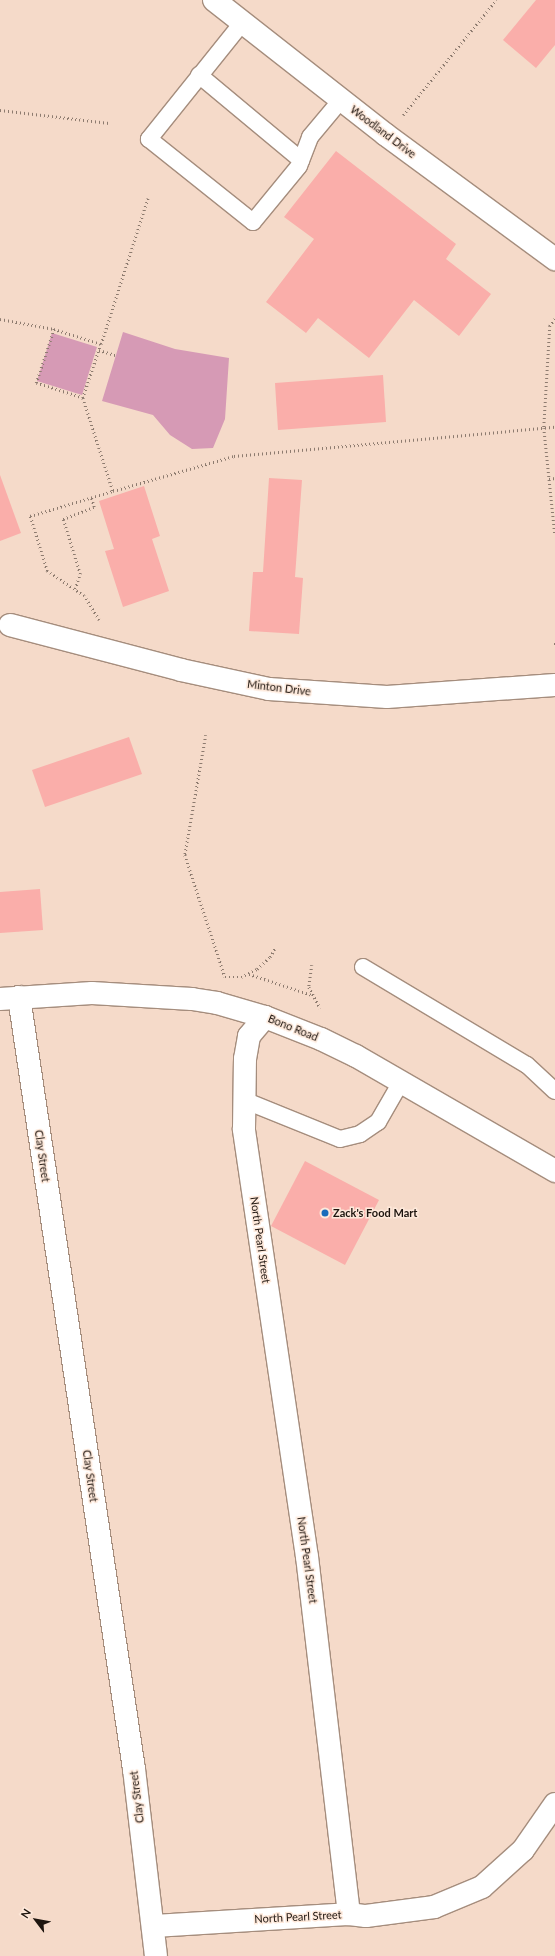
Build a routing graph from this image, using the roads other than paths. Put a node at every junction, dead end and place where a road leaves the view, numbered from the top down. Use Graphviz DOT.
graph roads {
  1 [pos="214,0"];
  2 [pos="242,23"];
  3 [pos="199,75"];
  4 [pos="341,100"];
  5 [pos="301,160"];
  6 [pos="555,259"];
  7 [pos="10,625"];
  8 [pos="555,685"];
  9 [pos="363,967"];
  10 [pos="9,998"];
  11 [pos="264,1017"];
  12 [pos="401,1082"];
  13 [pos="555,1091"];
  14 [pos="246,1101"];
  15 [pos="555,1171"];
  16 [pos="555,1804"];
  17 [pos="349,1914"];
  18 [pos="152,1926"];
  19 [pos="156,1956"];
  1 -- 2 [label="street, Woodland Drive"];
  2 -- 3 [label="lane"];
  2 -- 4 [label="street, Woodland Drive"];
  3 -- 5 [label="lane"];
  3 -- 5 [label="lane"];
  4 -- 5 [label="lane"];
  4 -- 6 [label="street, Woodland Drive"];
  7 -- 8 [label="street, Minton Drive"];
  9 -- 13 [label="lane"];
  10 -- 11 [label="street, Bono Road"];
  10 -- 18 [label="street, Clay Street"];
  11 -- 12 [label="street, Bono Road"];
  11 -- 14 [label="street, North Pearl Street"];
  12 -- 14 [label="lane"];
  12 -- 15 [label="street, Bono Road"];
  14 -- 17 [label="street, North Pearl Street"];
  16 -- 17 [label="street"];
  17 -- 18 [label="street, North Pearl Street"];
  18 -- 19 [label="street, Clay Street"];
}
